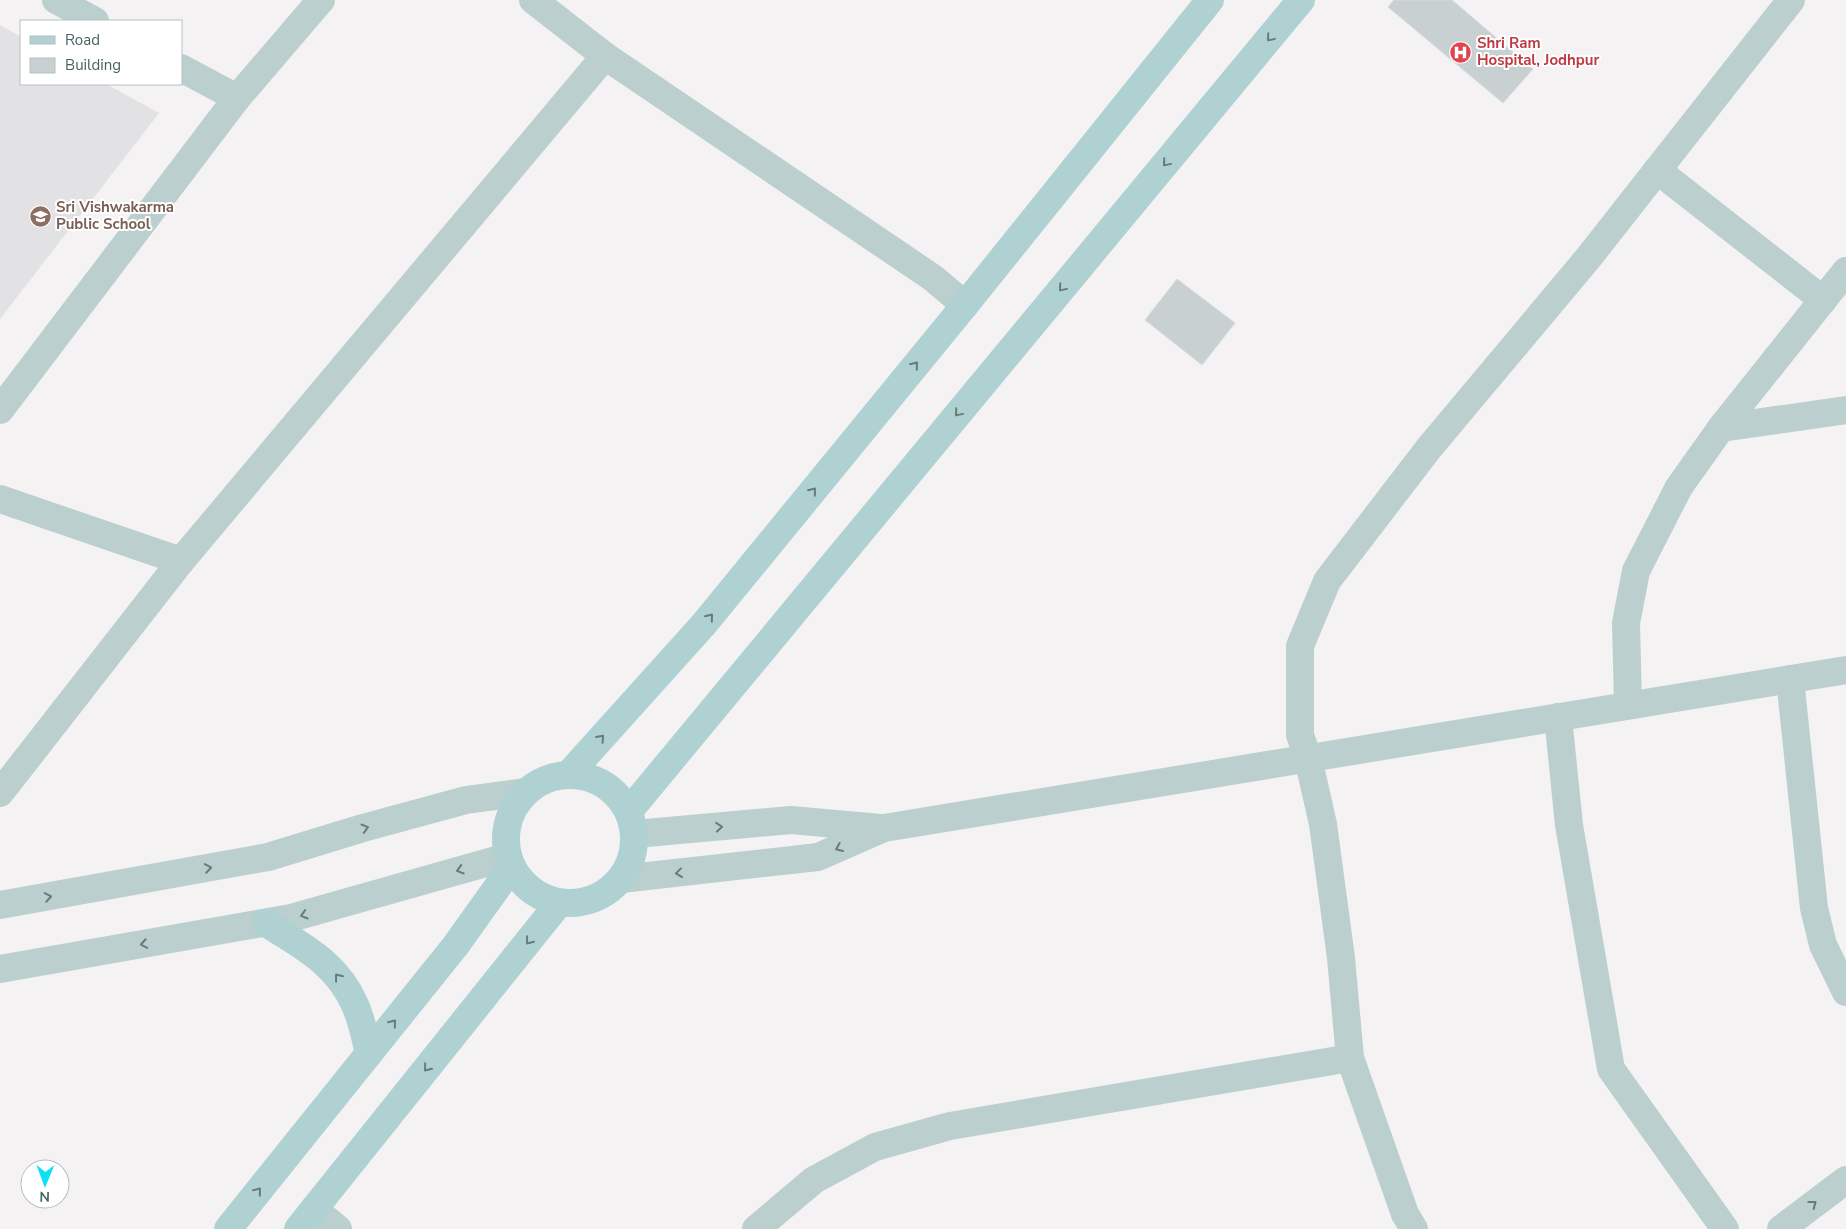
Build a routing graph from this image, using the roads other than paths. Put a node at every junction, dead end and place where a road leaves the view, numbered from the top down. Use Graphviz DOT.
graph roads {
  1 [pos="56,0"];
  2 [pos="321,0"];
  3 [pos="533,0"];
  4 [pos="1210,0"];
  5 [pos="1301,0"];
  6 [pos="1791,0"];
  7 [pos="93,20"];
  8 [pos="605,56"];
  9 [pos="182,69"];
  10 [pos="237,98"];
  11 [pos="1658,170"];
  12 [pos="1846,271"];
  13 [pos="1823,300"];
  14 [pos="965,305"];
  15 [pos="0,410"];
  16 [pos="1846,410"];
  17 [pos="1721,428"];
  18 [pos="0,499"];
  19 [pos="182,561"];
  20 [pos="1846,670"];
  21 [pos="1790,679"];
  22 [pos="1628,705"];
  23 [pos="1558,717"];
  24 [pos="1308,758"];
  25 [pos="569,774"];
  26 [pos="525,792"];
  27 [pos="0,793"];
  28 [pos="632,823"];
  29 [pos="884,828"];
  30 [pos="509,862"];
  31 [pos="621,879"];
  32 [pos="559,903"];
  33 [pos="0,906"];
  34 [pos="266,923"];
  35 [pos="0,969"];
  36 [pos="1846,992"];
  37 [pos="369,1054"];
  38 [pos="1350,1058"];
  39 [pos="1846,1180"];
  40 [pos="306,1219"];
  41 [pos="1401,1224"];
  42 [pos="228,1229"];
  43 [pos="338,1229"];
  44 [pos="756,1229"];
  45 [pos="1725,1229"];
  46 [pos="1781,1229"];
  1 -- 7 [label="street"];
  2 -- 10 [label="street"];
  3 -- 8 [label="street"];
  4 -- 14 [label="main road"];
  5 -- 28 [label="main road, one-way"];
  6 -- 11 [label="street"];
  8 -- 14 [label="street"];
  8 -- 19 [label="street"];
  9 -- 10 [label="street"];
  10 -- 15 [label="street"];
  11 -- 13 [label="street"];
  11 -- 24 [label="street"];
  12 -- 13 [label="street"];
  13 -- 17 [label="street"];
  25 -- 14 [label="main road, one-way"];
  16 -- 17 [label="street"];
  17 -- 22 [label="street"];
  18 -- 19 [label="street"];
  19 -- 27 [label="street"];
  20 -- 21 [label="street"];
  21 -- 22 [label="street"];
  21 -- 36 [label="street"];
  22 -- 23 [label="street"];
  23 -- 24 [label="street"];
  23 -- 45 [label="street"];
  24 -- 29 [label="street"];
  24 -- 38 [label="street"];
  25 -- 26 [label="main road"];
  25 -- 28 [label="main road"];
  26 -- 30 [label="main road"];
  33 -- 26 [label="street, one-way"];
  28 -- 29 [label="street, one-way"];
  28 -- 31 [label="main road"];
  29 -- 31 [label="street, one-way"];
  30 -- 32 [label="main road"];
  30 -- 34 [label="street, one-way"];
  37 -- 30 [label="main road, one-way"];
  31 -- 32 [label="main road"];
  32 -- 40 [label="main road, one-way"];
  34 -- 35 [label="street, one-way"];
  37 -- 34 [label="main road, one-way"];
  42 -- 37 [label="main road, one-way"];
  38 -- 41 [label="street"];
  38 -- 44 [label="street"];
  46 -- 39 [label="street, one-way"];
  40 -- 43 [label="street"];
}
